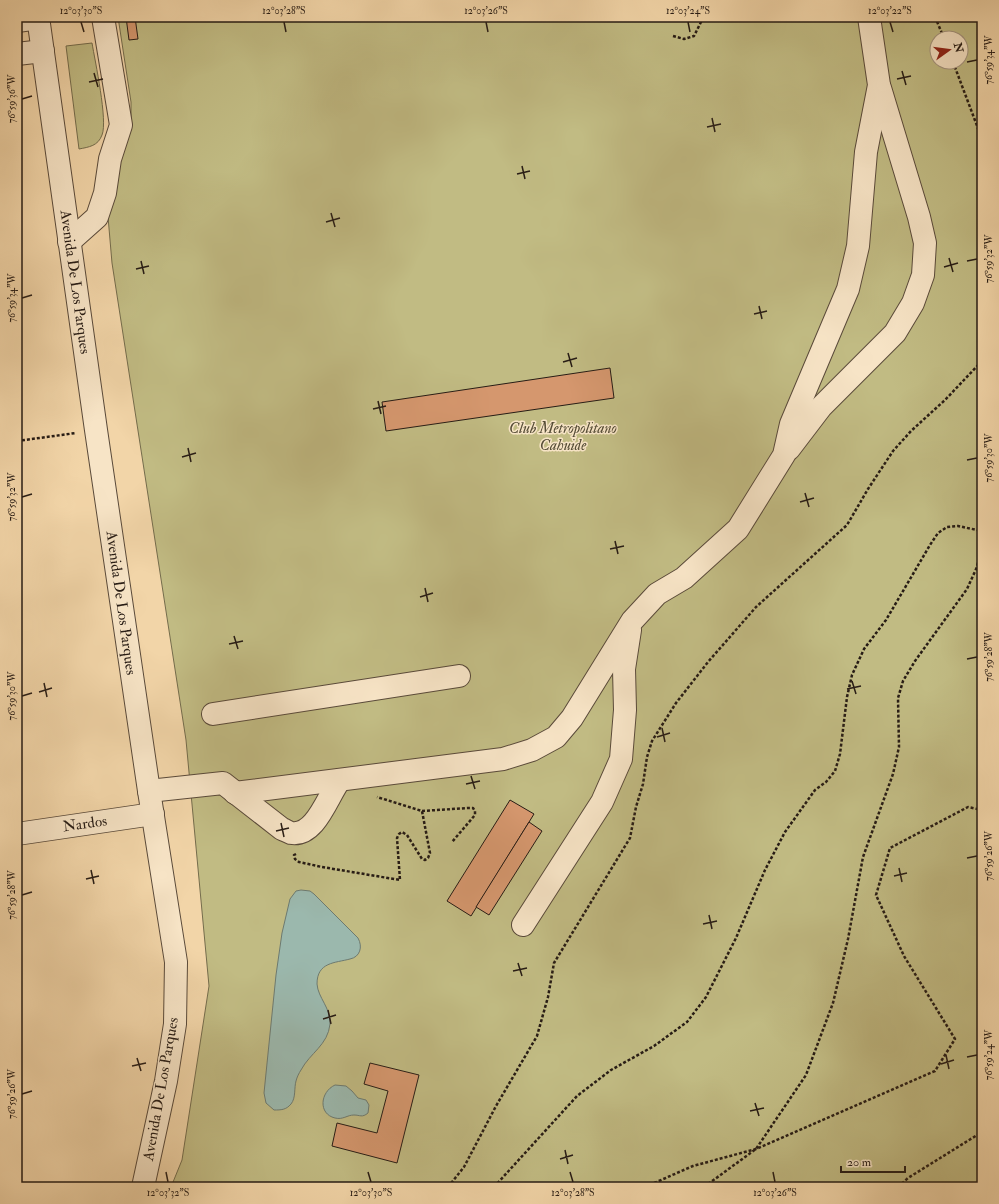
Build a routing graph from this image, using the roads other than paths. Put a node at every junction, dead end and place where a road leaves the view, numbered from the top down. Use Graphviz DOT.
graph roads {
  1 [pos="38,17"];
  2 [pos="103,17"];
  3 [pos="869,17"];
  4 [pos="17,21"];
  5 [pos="43,50"];
  6 [pos="17,54"];
  7 [pos="879,85"];
  8 [pos="69,242"];
  9 [pos="784,455"];
  10 [pos="632,621"];
  11 [pos="459,676"];
  12 [pos="213,714"];
  13 [pos="340,780"];
  14 [pos="149,792"];
  15 [pos="235,793"];
  16 [pos="153,814"];
  17 [pos="17,834"];
  18 [pos="523,925"];
  19 [pos="142,1187"];
  1 -- 4 [label="street"];
  1 -- 5 [label="street, Avenida De Los Parques"];
  2 -- 8 [label="street"];
  3 -- 7 [label="street"];
  5 -- 6 [label="street"];
  5 -- 8 [label="street, Avenida De Los Parques"];
  7 -- 9 [label="street"];
  7 -- 9 [label="street"];
  8 -- 14 [label="street, Avenida De Los Parques"];
  9 -- 10 [label="street"];
  10 -- 13 [label="street"];
  10 -- 18 [label="street"];
  11 -- 12 [label="street"];
  13 -- 15 [label="street"];
  13 -- 15 [label="street"];
  14 -- 15 [label="street"];
  14 -- 16 [label="street, Avenida De Los Parques"];
  16 -- 17 [label="street, Nardos"];
  16 -- 19 [label="street, Avenida De Los Parques"];
}
